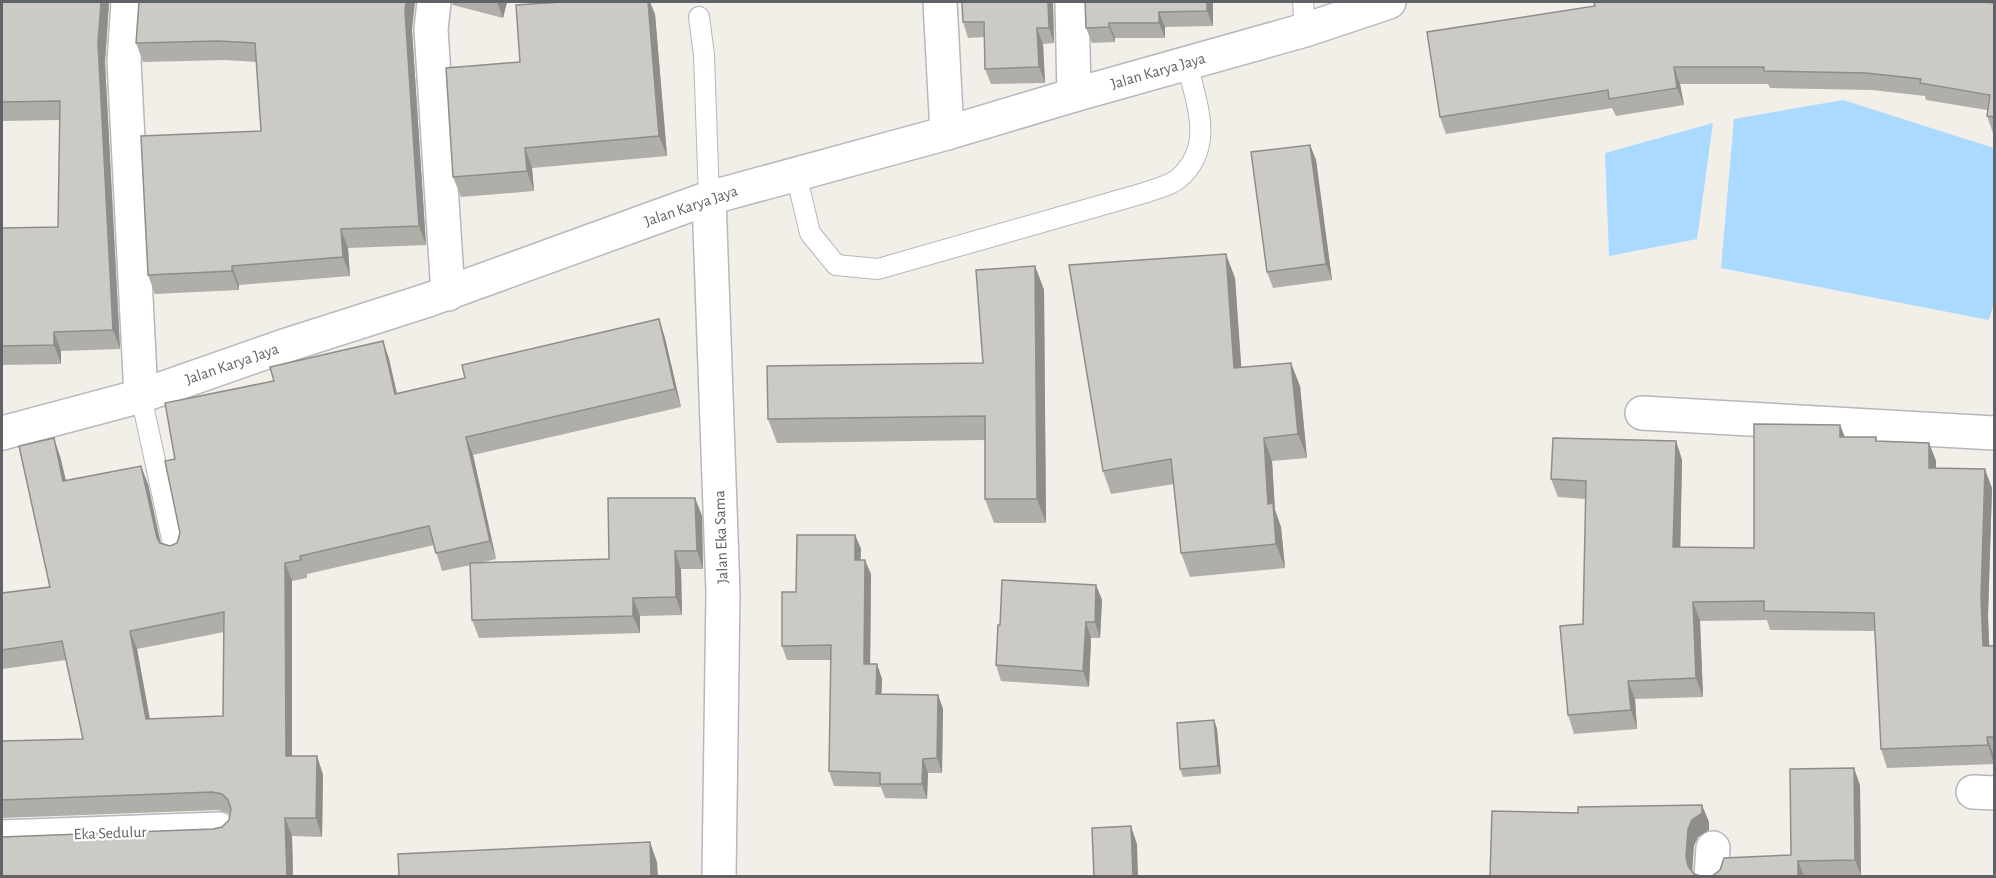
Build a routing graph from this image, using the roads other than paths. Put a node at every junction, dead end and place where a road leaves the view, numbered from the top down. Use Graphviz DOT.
graph roads {
  1 [pos="128,2"];
  2 [pos="434,2"];
  3 [pos="940,2"];
  4 [pos="1072,2"];
  5 [pos="1372,4"];
  6 [pos="699,16"];
  7 [pos="1304,16"];
  8 [pos="1187,63"];
  9 [pos="1074,95"];
  10 [pos="947,133"];
  11 [pos="796,174"];
  12 [pos="709,198"];
  13 [pos="448,294"];
  14 [pos="141,396"];
  15 [pos="1642,413"];
  16 [pos="2,433"];
  17 [pos="1995,434"];
  18 [pos="175,553"];
  19 [pos="219,829"];
  20 [pos="2,837"];
  21 [pos="719,876"];
  1 -- 14 [label="street"];
  2 -- 13 [label="street"];
  3 -- 10 [label="street"];
  4 -- 9 [label="street"];
  5 -- 7 [label="street, Jalan Karya Jaya"];
  6 -- 12 [label="lane"];
  7 -- 8 [label="street, Jalan Karya Jaya"];
  8 -- 9 [label="street, Jalan Karya Jaya"];
  8 -- 11 [label="lane"];
  9 -- 10 [label="street, Jalan Karya Jaya"];
  10 -- 11 [label="street, Jalan Karya Jaya"];
  11 -- 12 [label="street, Jalan Karya Jaya"];
  12 -- 13 [label="street, Jalan Karya Jaya"];
  12 -- 21 [label="street, Jalan Eka Sama"];
  13 -- 14 [label="street, Jalan Karya Jaya"];
  14 -- 16 [label="street, Jalan Karya Jaya"];
  14 -- 18 [label="lane"];
  15 -- 17 [label="street"];
  19 -- 20 [label="street, Eka Sedulur"];
}
